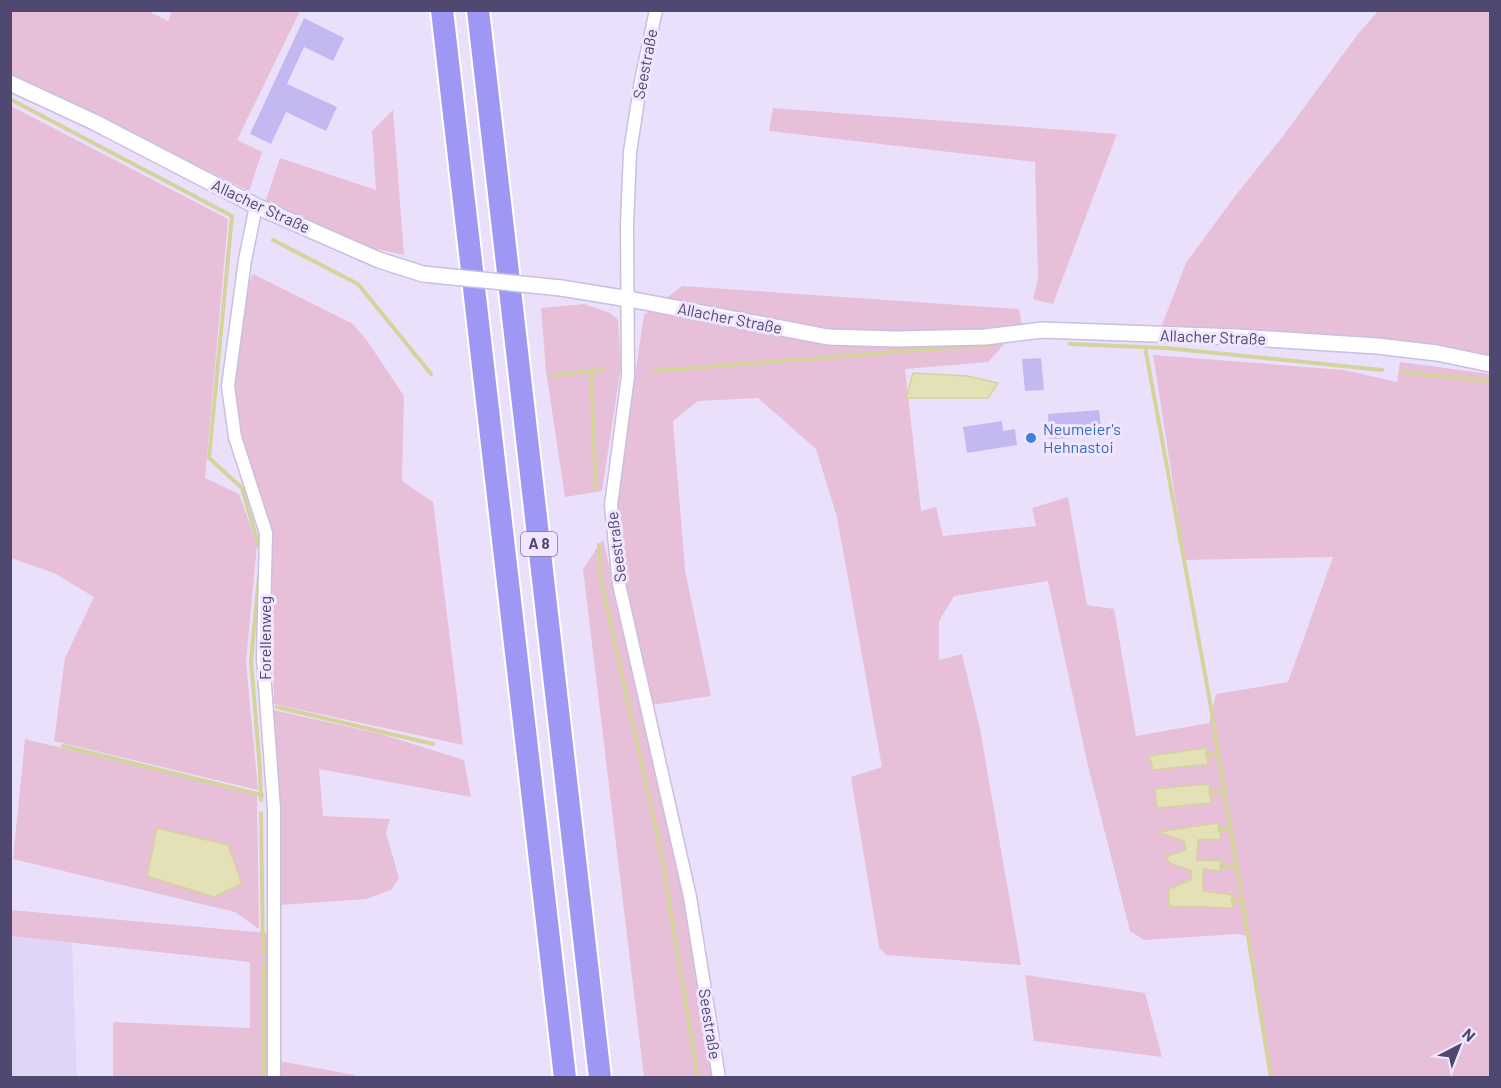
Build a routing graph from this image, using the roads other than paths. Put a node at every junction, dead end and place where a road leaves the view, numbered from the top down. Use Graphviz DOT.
graph roads {
  1 [pos="442,10"];
  2 [pos="478,10"];
  3 [pos="656,10"];
  4 [pos="10,83"];
  5 [pos="256,206"];
  6 [pos="628,299"];
  7 [pos="1491,364"];
  8 [pos="274,1077"];
  9 [pos="565,1077"];
  10 [pos="600,1077"];
  11 [pos="719,1077"];
  1 -- 9 [label="highway, A 8"];
  2 -- 10 [label="highway, A 8"];
  3 -- 6 [label="street, Seestraße"];
  4 -- 5 [label="street, Allacher Straße"];
  5 -- 6 [label="street, Allacher Straße, bridge"];
  5 -- 8 [label="street, Forellenweg"];
  6 -- 7 [label="street, Allacher Straße"];
  6 -- 11 [label="street, Seestraße"];
}
